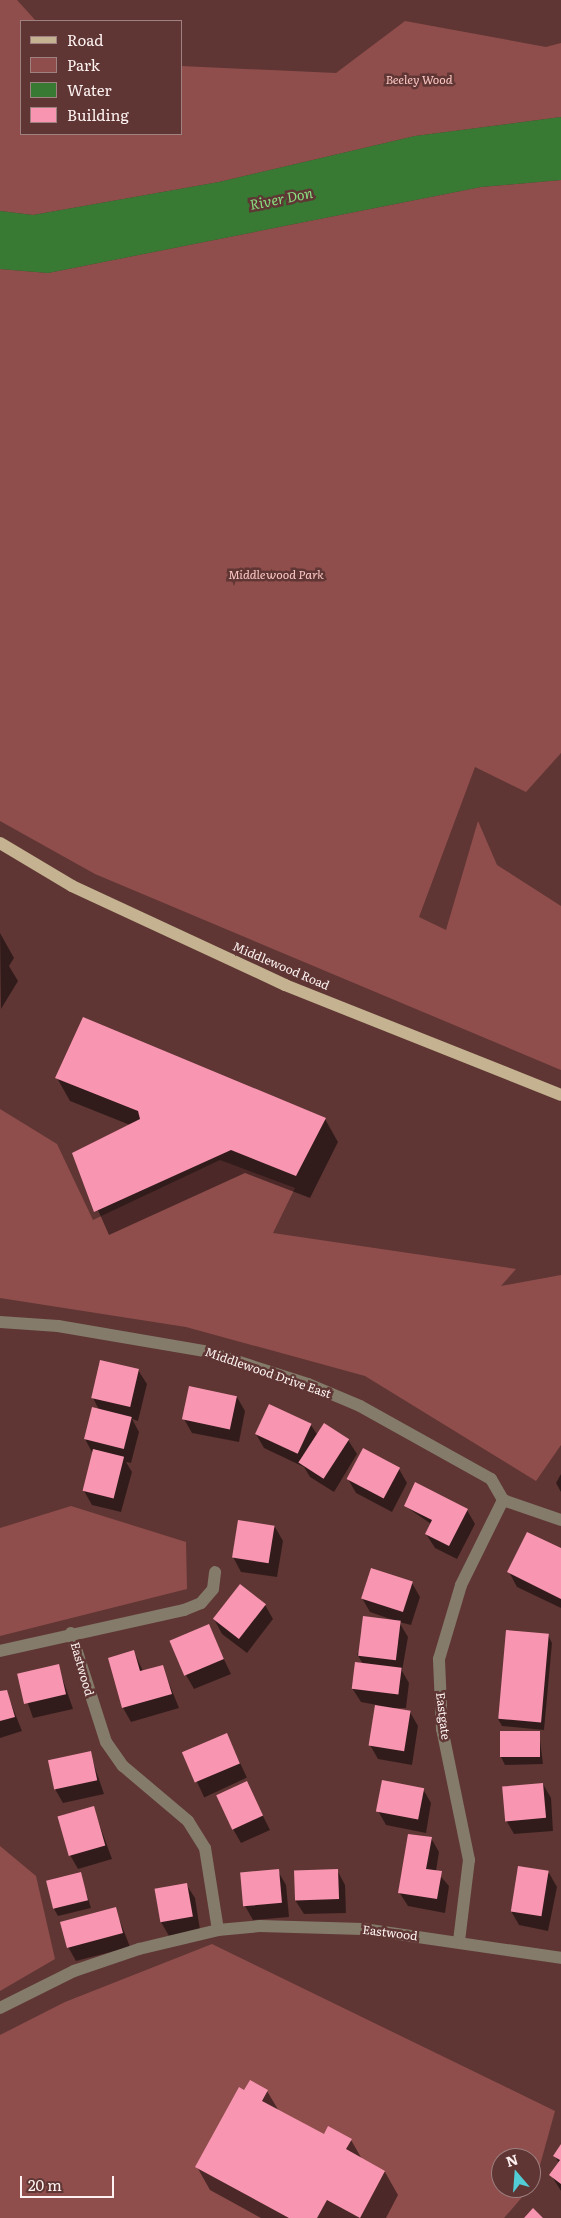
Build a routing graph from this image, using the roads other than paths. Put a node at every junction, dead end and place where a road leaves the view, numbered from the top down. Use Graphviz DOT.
graph roads {
  1 [pos="0,843"];
  2 [pos="561,1094"];
  3 [pos="0,1322"];
  4 [pos="503,1500"];
  5 [pos="561,1520"];
  6 [pos="214,1572"];
  7 [pos="71,1633"];
  8 [pos="0,1651"];
  9 [pos="218,1930"];
  10 [pos="459,1941"];
  11 [pos="561,1958"];
  12 [pos="0,2008"];
  1 -- 2 [label="main road, Middlewood Road"];
  3 -- 4 [label="street, Middlewood Drive East"];
  4 -- 5 [label="street"];
  4 -- 10 [label="street, Eastgate"];
  6 -- 7 [label="street, Eastwood"];
  7 -- 8 [label="street, Eastwood"];
  7 -- 9 [label="street, Eastwood"];
  9 -- 10 [label="street, Eastwood"];
  9 -- 12 [label="street, Eastwood"];
  10 -- 11 [label="street, Eastwood"];
}
